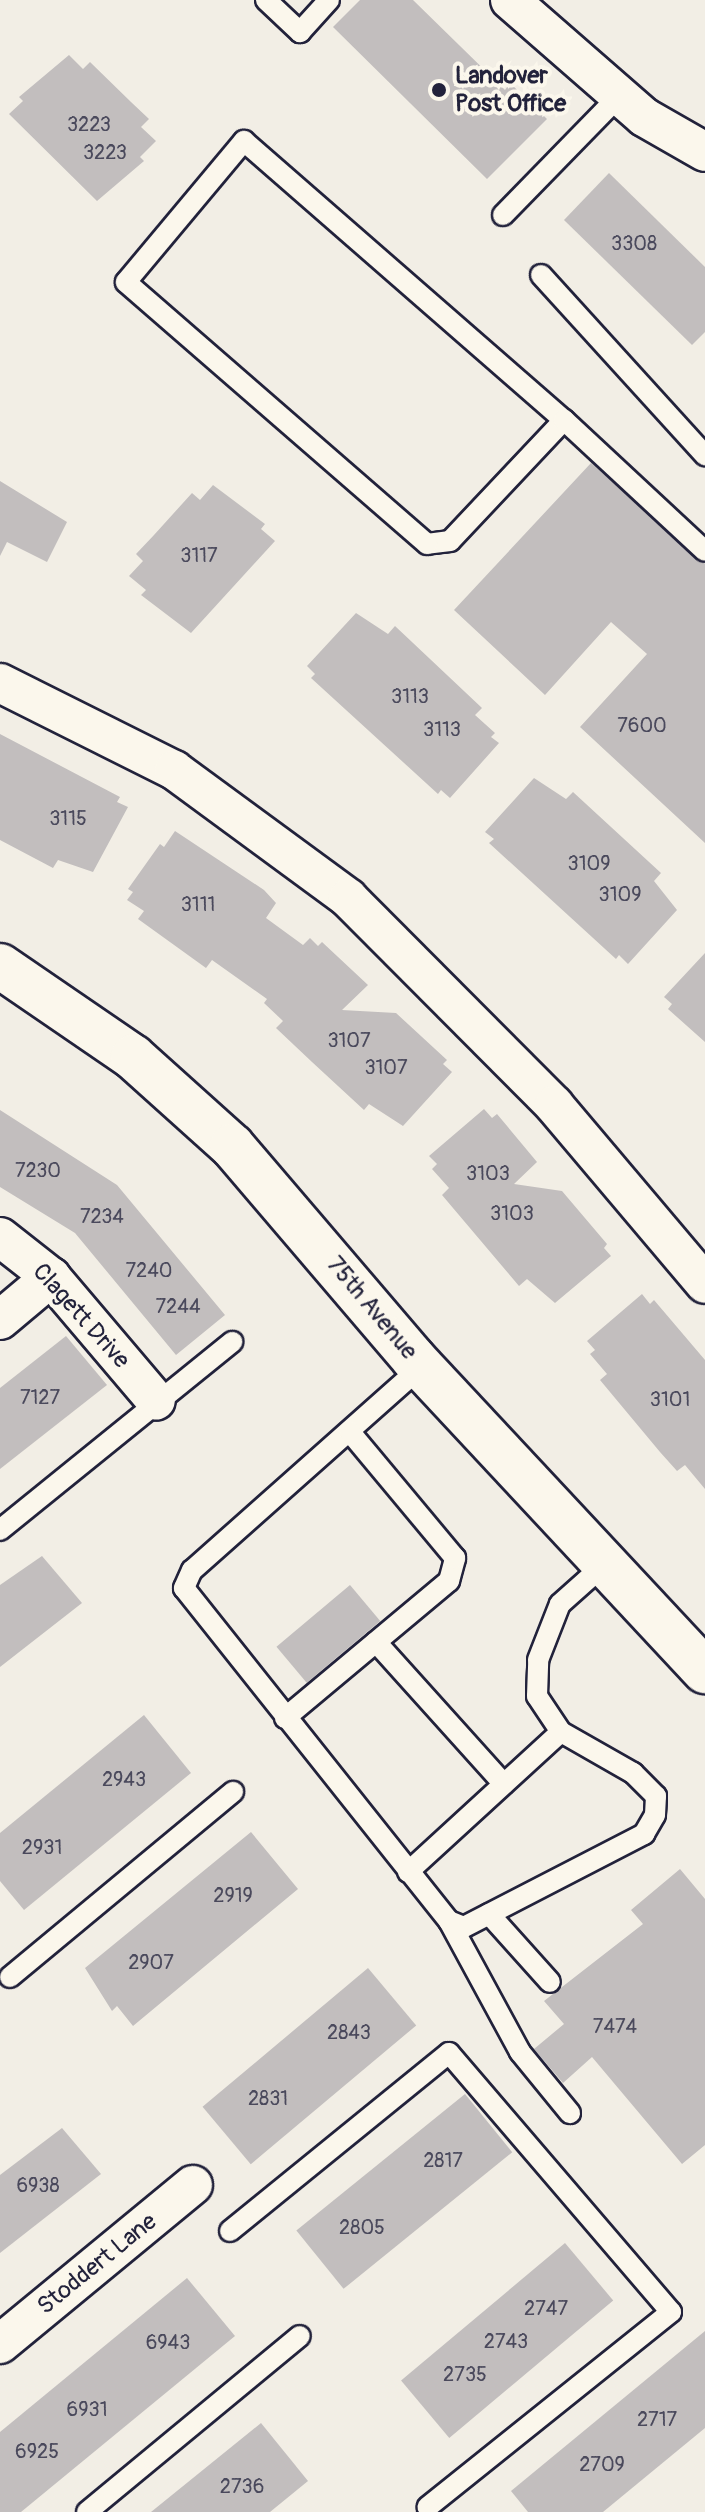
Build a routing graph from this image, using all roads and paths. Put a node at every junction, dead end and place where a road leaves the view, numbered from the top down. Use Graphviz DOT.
graph roads {
  1 [pos="266,0"];
  2 [pos="329,0"];
  3 [pos="510,0"];
  4 [pos="619,96"];
  5 [pos="705,152"];
  6 [pos="503,215"];
  7 [pos="541,275"];
  8 [pos="564,420"];
  9 [pos="705,455"];
  10 [pos="705,551"];
  11 [pos="0,683"];
  12 [pos="4,974"];
  13 [pos="0,1237"];
  14 [pos="51,1277"];
  15 [pos="705,1284"];
  16 [pos="0,1320"];
  17 [pos="232,1342"];
  18 [pos="421,1367"];
  19 [pos="156,1401"];
  20 [pos="349,1431"];
  21 [pos="0,1530"];
  22 [pos="606,1563"];
  23 [pos="376,1642"];
  24 [pos="705,1671"];
  25 [pos="285,1718"];
  26 [pos="561,1732"];
  27 [pos="504,1784"];
  28 [pos="233,1792"];
  29 [pos="408,1872"];
  30 [pos="489,1914"];
  31 [pos="457,1924"];
  32 [pos="10,1977"];
  33 [pos="550,1982"];
  34 [pos="570,2113"];
  35 [pos="193,2185"];
  36 [pos="230,2231"];
  37 [pos="300,2336"];
  38 [pos="0,2344"];
  39 [pos="428,2507"];
  40 [pos="87,2512"];
  1 -- 2 [label="lane"];
  3 -- 4 [label="street"];
  4 -- 5 [label="street"];
  4 -- 6 [label="lane"];
  7 -- 9 [label="lane"];
  8 -- 8 [label="lane"];
  8 -- 10 [label="lane"];
  11 -- 15 [label="street"];
  12 -- 18 [label="street, 75th Avenue"];
  13 -- 14 [label="street, Clagett Drive"];
  14 -- 16 [label="street"];
  14 -- 19 [label="street, Clagett Drive"];
  17 -- 19 [label="lane"];
  18 -- 20 [label="lane"];
  18 -- 22 [label="street, 75th Avenue"];
  19 -- 21 [label="lane"];
  20 -- 23 [label="lane"];
  20 -- 25 [label="lane"];
  22 -- 24 [label="street, 75th Avenue"];
  22 -- 26 [label="lane"];
  23 -- 25 [label="lane"];
  23 -- 27 [label="lane"];
  25 -- 29 [label="lane"];
  26 -- 27 [label="lane"];
  26 -- 30 [label="lane"];
  27 -- 29 [label="lane"];
  28 -- 32 [label="lane"];
  29 -- 31 [label="lane"];
  30 -- 31 [label="lane"];
  30 -- 33 [label="lane"];
  31 -- 34 [label="lane"];
  35 -- 38 [label="street, Stoddert Lane"];
  36 -- 39 [label="lane"];
  37 -- 40 [label="lane"];
}
